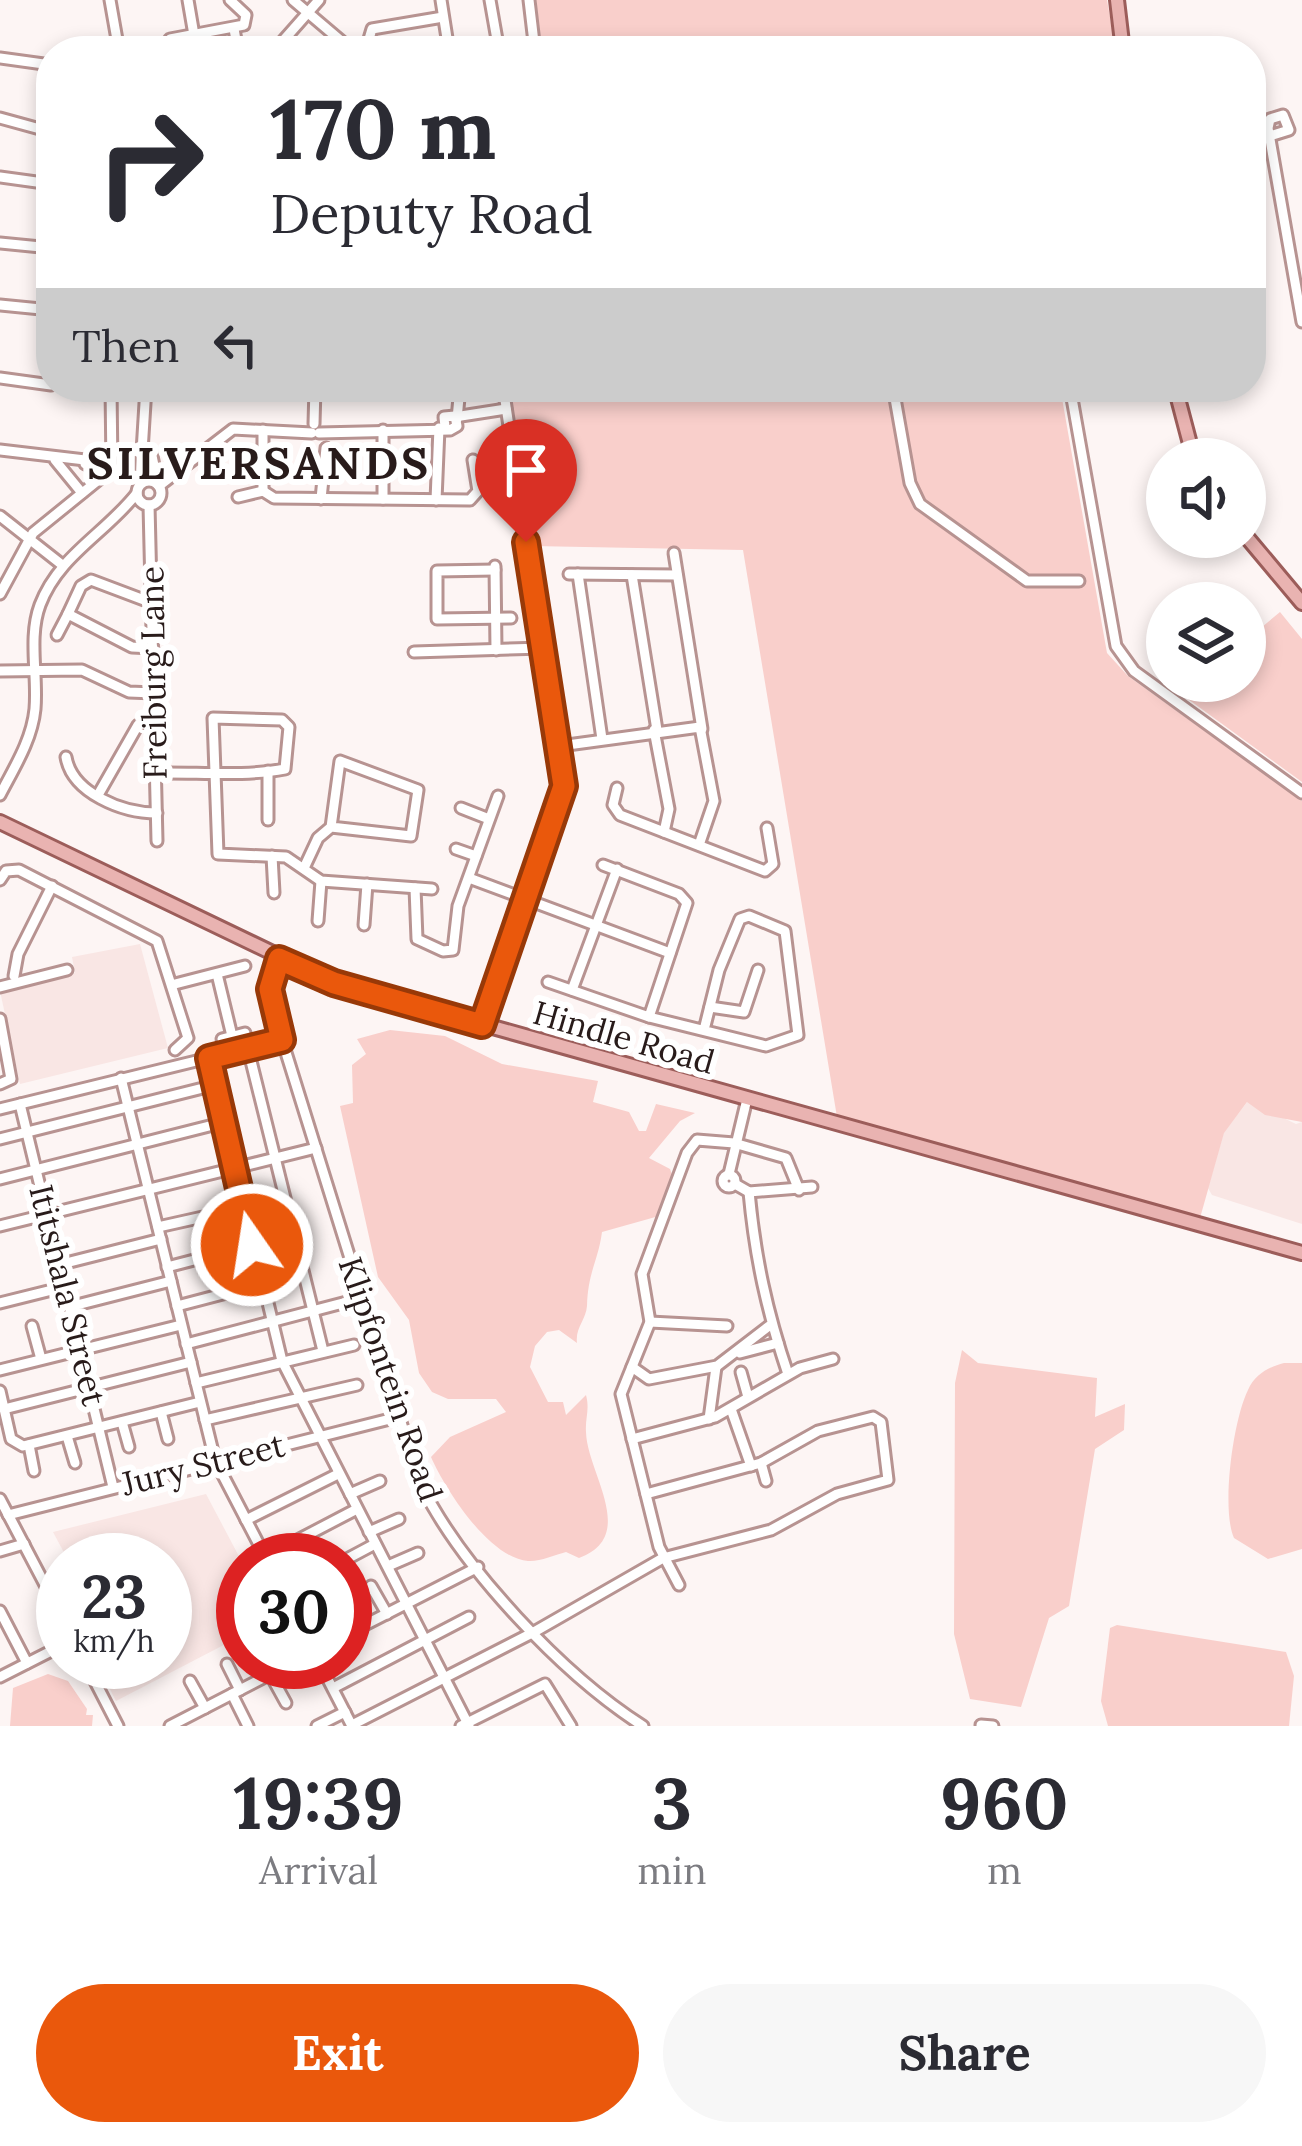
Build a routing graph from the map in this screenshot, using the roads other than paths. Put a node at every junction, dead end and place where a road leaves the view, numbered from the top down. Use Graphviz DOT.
graph roads {
  1 [pos="110,0"];
  2 [pos="188,0"];
  3 [pos="230,0"];
  4 [pos="293,0"];
  5 [pos="441,0"];
  6 [pos="490,0"];
  7 [pos="529,0"];
  8 [pos="1117,0"];
  9 [pos="313,4"];
  10 [pos="443,17"];
  11 [pos="234,29"];
  12 [pos="194,35"];
  13 [pos="116,36"];
  14 [pos="189,36"];
  15 [pos="235,36"];
  16 [pos="286,36"];
  17 [pos="340,36"];
  18 [pos="370,36"];
  19 [pos="446,36"];
  20 [pos="496,36"];
  21 [pos="533,36"];
  22 [pos="1121,36"];
  23 [pos="0,58"];
  24 [pos="36,63"];
  25 [pos="0,118"];
  26 [pos="36,129"];
  27 [pos="1274,135"];
  28 [pos="0,177"];
  29 [pos="36,182"];
  30 [pos="1302,221"];
  31 [pos="1284,224"];
  32 [pos="0,243"];
  33 [pos="36,247"];
  34 [pos="1298,278"];
  35 [pos="0,305"];
  36 [pos="36,309"];
  37 [pos="1302,322"];
  38 [pos="0,378"];
  39 [pos="36,383"];
  40 [pos="111,402"];
  41 [pos="147,402"];
  42 [pos="316,402"];
  43 [pos="460,402"];
  44 [pos="505,402"];
  45 [pos="896,402"];
  46 [pos="1073,402"];
  47 [pos="1179,402"];
  48 [pos="506,409"];
  49 [pos="459,418"];
  50 [pos="316,428"];
  51 [pos="442,428"];
  52 [pos="263,430"];
  53 [pos="383,430"];
  54 [pos="148,434"];
  55 [pos="1190,438"];
  56 [pos="326,448"];
  57 [pos="0,449"];
  58 [pos="56,460"];
  59 [pos="85,460"];
  60 [pos="473,460"];
  61 [pos="158,486"];
  62 [pos="139,488"];
  63 [pos="263,491"];
  64 [pos="82,493"];
  65 [pos="238,497"];
  66 [pos="321,499"];
  67 [pos="383,499"];
  68 [pos="436,500"];
  69 [pos="148,505"];
  70 [pos="0,516"];
  71 [pos="113,521"];
  72 [pos="29,537"];
  73 [pos="674,553"];
  74 [pos="1266,553"];
  75 [pos="1266,557"];
  76 [pos="61,564"];
  77 [pos="632,574"];
  78 [pos="677,574"];
  79 [pos="1079,581"];
  80 [pos="1302,593"];
  81 [pos="0,594"];
  82 [pos="152,603"];
  83 [pos="1302,603"];
  84 [pos="68,614"];
  85 [pos="496,618"];
  86 [pos="511,618"];
  87 [pos="57,635"];
  88 [pos="153,648"];
  89 [pos="544,648"];
  90 [pos="496,650"];
  91 [pos="414,652"];
  92 [pos="0,670"];
  93 [pos="35,671"];
  94 [pos="154,693"];
  95 [pos="154,722"];
  96 [pos="656,730"];
  97 [pos="702,731"];
  98 [pos="602,739"];
  99 [pos="560,746"];
  100 [pos="65,757"];
  101 [pos="268,771"];
  102 [pos="212,772"];
  103 [pos="156,773"];
  104 [pos="617,788"];
  105 [pos="1300,790"];
  106 [pos="0,795"];
  107 [pos="98,795"];
  108 [pos="498,796"];
  109 [pos="461,808"];
  110 [pos="157,813"];
  111 [pos="489,819"];
  112 [pos="268,820"];
  113 [pos="0,823"];
  114 [pos="331,827"];
  115 [pos="767,828"];
  116 [pos="664,832"];
  117 [pos="157,841"];
  118 [pos="699,845"];
  119 [pos="456,849"];
  120 [pos="272,856"];
  121 [pos="476,856"];
  122 [pos="603,865"];
  123 [pos="304,868"];
  124 [pos="617,869"];
  125 [pos="469,878"];
  126 [pos="0,880"];
  127 [pos="321,880"];
  128 [pos="367,884"];
  129 [pos="52,886"];
  130 [pos="415,888"];
  131 [pos="432,889"];
  132 [pos="274,893"];
  133 [pos="527,899"];
  134 [pos="318,921"];
  135 [pos="364,925"];
  136 [pos="597,926"];
  137 [pos="670,953"];
  138 [pos="279,959"];
  139 [pos="245,966"];
  140 [pos="67,970"];
  141 [pos="758,970"];
  142 [pos="217,974"];
  143 [pos="14,976"];
  144 [pos="548,982"];
  145 [pos="175,984"];
  146 [pos="0,987"];
  147 [pos="572,990"];
  148 [pos="710,1007"];
  149 [pos="649,1017"];
  150 [pos="0,1019"];
  151 [pos="482,1025"];
  152 [pos="704,1030"];
  153 [pos="245,1033"];
  154 [pos="282,1040"];
  155 [pos="248,1049"];
  156 [pos="175,1050"];
  157 [pos="209,1058"];
  158 [pos="121,1078"];
  159 [pos="5,1082"];
  160 [pos="215,1085"];
  161 [pos="747,1100"];
  162 [pos="20,1104"];
  163 [pos="128,1108"];
  164 [pos="0,1109"];
  165 [pos="225,1122"];
  166 [pos="28,1133"];
  167 [pos="0,1139"];
  168 [pos="734,1143"];
  169 [pos="137,1145"];
  170 [pos="316,1148"];
  171 [pos="274,1158"];
  172 [pos="234,1168"];
  173 [pos="37,1170"];
  174 [pos="0,1179"];
  175 [pos="729,1181"];
  176 [pos="812,1187"];
  177 [pos="148,1189"];
  178 [pos="799,1190"];
  179 [pos="748,1192"];
  180 [pos="711,1197"];
  181 [pos="243,1208"];
  182 [pos="47,1214"];
  183 [pos="0,1226"];
  184 [pos="158,1227"];
  185 [pos="160,1240"];
  186 [pos="252,1245"];
  187 [pos="1302,1257"];
  188 [pos="58,1265"];
  189 [pos="167,1267"];
  190 [pos="171,1281"];
  191 [pos="261,1284"];
  192 [pos="64,1287"];
  193 [pos="362,1298"];
  194 [pos="0,1303"];
  195 [pos="177,1306"];
  196 [pos="69,1307"];
  197 [pos="312,1311"];
  198 [pos="271,1322"];
  199 [pos="650,1322"];
  200 [pos="182,1324"];
  201 [pos="32,1326"];
  202 [pos="727,1326"];
  203 [pos="769,1326"];
  204 [pos="186,1343"];
  205 [pos="778,1343"];
  206 [pos="354,1345"];
  207 [pos="80,1349"];
  208 [pos="323,1352"];
  209 [pos="734,1354"];
  210 [pos="41,1359"];
  211 [pos="833,1359"];
  212 [pos="282,1361"];
  213 [pos="191,1362"];
  214 [pos="632,1367"];
  215 [pos="716,1367"];
  216 [pos="0,1370"];
  217 [pos="741,1372"];
  218 [pos="788,1374"];
  219 [pos="196,1383"];
  220 [pos="357,1385"];
  221 [pos="90,1388"];
  222 [pos="0,1391"];
  223 [pos="748,1397"];
  224 [pos="300,1398"];
  225 [pos="200,1402"];
  226 [pos="4,1409"];
  227 [pos="731,1409"];
  228 [pos="161,1412"];
  229 [pos="668,1412"];
  230 [pos="398,1417"];
  231 [pos="709,1419"];
  232 [pos="205,1420"];
  233 [pos="122,1422"];
  234 [pos="100,1427"];
  235 [pos="672,1429"];
  236 [pos="67,1436"];
  237 [pos="318,1436"];
  238 [pos="168,1438"];
  239 [pos="632,1439"];
  240 [pos="29,1445"];
  241 [pos="129,1447"];
  242 [pos="214,1460"];
  243 [pos="74,1463"];
  244 [pos="756,1465"];
  245 [pos="34,1471"];
  246 [pos="338,1474"];
  247 [pos="380,1481"];
  248 [pos="766,1481"];
  249 [pos="113,1487"];
  250 [pos="350,1494"];
  251 [pos="646,1494"];
  252 [pos="0,1499"];
  253 [pos="357,1509"];
  254 [pos="8,1515"];
  255 [pos="399,1519"];
  256 [pos="246,1520"];
  257 [pos="369,1532"];
  258 [pos="253,1533"];
  259 [pos="312,1533"];
  260 [pos="24,1544"];
  261 [pos="375,1544"];
  262 [pos="372,1546"];
  263 [pos="0,1551"];
  264 [pos="418,1553"];
  265 [pos="663,1558"];
  266 [pos="388,1566"];
  267 [pos="36,1567"];
  268 [pos="478,1567"];
  269 [pos="679,1586"];
  270 [pos="372,1588"];
  271 [pos="406,1604"];
  272 [pos="0,1611"];
  273 [pos="387,1614"];
  274 [pos="470,1617"];
  275 [pos="372,1620"];
  276 [pos="534,1632"];
  277 [pos="425,1640"];
  278 [pos="36,1659"];
  279 [pos="27,1664"];
  280 [pos="372,1668"];
  281 [pos="0,1677"];
  282 [pos="444,1677"];
  283 [pos="192,1685"];
  284 [pos="99,1689"];
  285 [pos="235,1689"];
  286 [pos="241,1689"];
  287 [pos="280,1689"];
  288 [pos="334,1689"];
  289 [pos="236,1692"];
  290 [pos="286,1703"];
  291 [pos="205,1708"];
  292 [pos="345,1712"];
  293 [pos="566,1724"];
  294 [pos="175,1725"];
  295 [pos="466,1725"];
  296 [pos="981,1725"];
  297 [pos="118,1726"];
  298 [pos="248,1726"];
  299 [pos="317,1726"];
  300 [pos="352,1726"];
  301 [pos="643,1726"];
  302 [pos="993,1726"];
  1 -- 13 [label="street"];
  2 -- 12 [label="street"];
  3 -- 11 [label="street"];
  4 -- 9 [label="street"];
  5 -- 10 [label="street"];
  6 -- 20 [label="street"];
  7 -- 21 [label="street"];
  8 -- 22 [label="main road"];
  9 -- 16 [label="street"];
  9 -- 17 [label="street"];
  10 -- 18 [label="street"];
  10 -- 19 [label="street"];
  11 -- 12 [label="street"];
  11 -- 15 [label="street"];
  12 -- 14 [label="street"];
  23 -- 24 [label="street"];
  25 -- 26 [label="street"];
  27 -- 31 [label="street"];
  28 -- 29 [label="street"];
  30 -- 31 [label="street"];
  31 -- 34 [label="street"];
  32 -- 33 [label="street"];
  34 -- 37 [label="street"];
  35 -- 36 [label="street"];
  38 -- 39 [label="street"];
  40 -- 64 [label="street"];
  41 -- 54 [label="street"];
  42 -- 50 [label="street"];
  43 -- 49 [label="street"];
  44 -- 48 [label="street"];
  45 -- 79 [label="street"];
  46 -- 105 [label="street"];
  47 -- 55 [label="main road"];
  48 -- 49 [label="street"];
  48 -- 89 [label="street"];
  49 -- 51 [label="street"];
  50 -- 52 [label="street"];
  50 -- 53 [label="street"];
  51 -- 53 [label="street"];
  51 -- 68 [label="street"];
  52 -- 61 [label="street"];
  52 -- 63 [label="street"];
  53 -- 67 [label="street"];
  54 -- 61 [label="street"];
  54 -- 62 [label="street"];
  56 -- 66 [label="street"];
  57 -- 58 [label="street"];
  58 -- 59 [label="street"];
  58 -- 64 [label="street"];
  60 -- 68 [label="street"];
  61 -- 62 [label="street"];
  61 -- 69 [label="street"];
  62 -- 69 [label="street"];
  62 -- 71 [label="street"];
  63 -- 65 [label="street"];
  63 -- 66 [label="street"];
  64 -- 72 [label="street"];
  66 -- 67 [label="street"];
  67 -- 68 [label="street"];
  69 -- 71 [label="street"];
  69 -- 82 [label="street, Freiburg Lane"];
  70 -- 72 [label="street"];
  71 -- 76 [label="street"];
  72 -- 76 [label="street"];
  72 -- 81 [label="street"];
  73 -- 78 [label="street"];
  74 -- 80 [label="main road"];
  75 -- 83 [label="main road"];
  76 -- 93 [label="street"];
  77 -- 78 [label="street"];
  77 -- 96 [label="street"];
  77 -- 98 [label="street"];
  78 -- 97 [label="street"];
  82 -- 84 [label="street"];
  82 -- 88 [label="street, Freiburg Lane"];
  84 -- 87 [label="street"];
  84 -- 88 [label="street"];
  85 -- 85 [label="street"];
  85 -- 86 [label="street"];
  85 -- 90 [label="street"];
  88 -- 94 [label="street, Freiburg Lane"];
  89 -- 90 [label="street"];
  89 -- 99 [label="street"];
  90 -- 91 [label="street"];
  92 -- 93 [label="street"];
  93 -- 94 [label="street"];
  93 -- 106 [label="street"];
  94 -- 95 [label="street, Freiburg Lane"];
  95 -- 103 [label="street, Freiburg Lane"];
  95 -- 107 [label="street"];
  96 -- 97 [label="street"];
  96 -- 98 [label="street"];
  96 -- 116 [label="street"];
  97 -- 118 [label="street"];
  98 -- 99 [label="street"];
  99 -- 133 [label="street"];
  100 -- 107 [label="street"];
  101 -- 102 [label="street"];
  101 -- 102 [label="street"];
  101 -- 112 [label="street"];
  102 -- 103 [label="street"];
  102 -- 120 [label="street"];
  103 -- 110 [label="street, Freiburg Lane"];
  104 -- 116 [label="street"];
  107 -- 110 [label="street"];
  108 -- 111 [label="street"];
  109 -- 111 [label="street"];
  110 -- 117 [label="street, Freiburg Lane"];
  111 -- 121 [label="street"];
  113 -- 138 [label="main road, Hindle Road"];
  114 -- 114 [label="street"];
  114 -- 123 [label="street"];
  115 -- 118 [label="street"];
  116 -- 118 [label="street"];
  119 -- 121 [label="street"];
  120 -- 123 [label="street"];
  120 -- 132 [label="street"];
  121 -- 125 [label="street"];
  122 -- 124 [label="street"];
  123 -- 127 [label="street"];
  124 -- 136 [label="street"];
  124 -- 137 [label="street"];
  125 -- 130 [label="street"];
  125 -- 133 [label="street"];
  126 -- 129 [label="street"];
  127 -- 128 [label="street"];
  127 -- 134 [label="street"];
  128 -- 130 [label="street"];
  128 -- 135 [label="street"];
  129 -- 143 [label="street"];
  129 -- 145 [label="street"];
  130 -- 131 [label="street"];
  133 -- 136 [label="street"];
  133 -- 151 [label="street"];
  136 -- 137 [label="street"];
  136 -- 147 [label="street"];
  137 -- 149 [label="street"];
  138 -- 151 [label="main road, Hindle Road"];
  138 -- 154 [label="street, Klipfontein Road"];
  139 -- 142 [label="street"];
  140 -- 146 [label="street"];
  141 -- 148 [label="street"];
  142 -- 145 [label="street"];
  142 -- 153 [label="street"];
  144 -- 147 [label="street"];
  145 -- 156 [label="street"];
  147 -- 149 [label="street"];
  148 -- 152 [label="street"];
  148 -- 152 [label="street"];
  149 -- 152 [label="street"];
  150 -- 159 [label="street"];
  151 -- 161 [label="main road, Hindle Road"];
  154 -- 155 [label="street"];
  154 -- 170 [label="street, Klipfontein Road"];
  155 -- 157 [label="street"];
  155 -- 171 [label="street"];
  157 -- 158 [label="street"];
  157 -- 160 [label="street"];
  158 -- 162 [label="street"];
  158 -- 163 [label="street"];
  160 -- 163 [label="street"];
  160 -- 165 [label="street"];
  161 -- 168 [label="street"];
  161 -- 187 [label="main road, Hindle Road"];
  162 -- 164 [label="street"];
  162 -- 166 [label="street, Ititshala Street"];
  163 -- 166 [label="street"];
  163 -- 169 [label="street"];
  165 -- 169 [label="street"];
  165 -- 172 [label="street"];
  166 -- 167 [label="street"];
  166 -- 173 [label="street, Ititshala Street"];
  168 -- 175 [label="street"];
  168 -- 178 [label="street"];
  168 -- 199 [label="street"];
  169 -- 173 [label="street"];
  169 -- 177 [label="street"];
  170 -- 171 [label="street"];
  170 -- 193 [label="street, Klipfontein Road"];
  171 -- 172 [label="street"];
  171 -- 197 [label="street"];
  172 -- 177 [label="street"];
  172 -- 181 [label="street"];
  173 -- 174 [label="street"];
  173 -- 182 [label="street, Ititshala Street"];
  175 -- 179 [label="street"];
  175 -- 180 [label="street"];
  176 -- 178 [label="street"];
  177 -- 182 [label="street"];
  177 -- 184 [label="street"];
  178 -- 179 [label="street"];
  179 -- 203 [label="street"];
  181 -- 184 [label="street"];
  181 -- 186 [label="street"];
  182 -- 183 [label="street"];
  182 -- 188 [label="street, Ititshala Street"];
  184 -- 185 [label="street"];
  185 -- 188 [label="street"];
  185 -- 189 [label="street"];
  186 -- 189 [label="street"];
  186 -- 191 [label="street"];
  188 -- 192 [label="street, Ititshala Street"];
  189 -- 190 [label="street"];
  190 -- 195 [label="street"];
  190 -- 196 [label="street"];
  191 -- 195 [label="street"];
  191 -- 198 [label="street"];
  192 -- 194 [label="street"];
  192 -- 196 [label="street, Ititshala Street"];
  193 -- 197 [label="street"];
  193 -- 230 [label="street, Klipfontein Road"];
  195 -- 200 [label="street"];
  196 -- 207 [label="street, Ititshala Street"];
  197 -- 198 [label="street"];
  197 -- 208 [label="street"];
  198 -- 204 [label="street"];
  198 -- 212 [label="street"];
  199 -- 202 [label="street"];
  199 -- 214 [label="street"];
  200 -- 204 [label="street"];
  200 -- 207 [label="street"];
  201 -- 210 [label="street"];
  203 -- 205 [label="street"];
  203 -- 209 [label="street"];
  204 -- 213 [label="street"];
  205 -- 209 [label="street"];
  205 -- 218 [label="street"];
  206 -- 208 [label="street"];
  207 -- 210 [label="street"];
  207 -- 221 [label="street, Ititshala Street"];
  208 -- 212 [label="street"];
  209 -- 215 [label="street"];
  210 -- 216 [label="street"];
  211 -- 218 [label="street"];
  212 -- 219 [label="street"];
  212 -- 224 [label="street"];
  213 -- 219 [label="street"];
  213 -- 221 [label="street"];
  214 -- 215 [label="street"];
  214 -- 239 [label="street"];
  215 -- 231 [label="street"];
  217 -- 223 [label="street"];
  218 -- 223 [label="street"];
  219 -- 225 [label="street"];
  220 -- 224 [label="street"];
  221 -- 226 [label="street"];
  221 -- 234 [label="street, Ititshala Street"];
  222 -- 226 [label="street"];
  223 -- 227 [label="street"];
  224 -- 232 [label="street"];
  224 -- 237 [label="street"];
  225 -- 228 [label="street"];
  225 -- 232 [label="street"];
  226 -- 240 [label="street"];
  227 -- 231 [label="street"];
  227 -- 244 [label="street"];
  228 -- 233 [label="street"];
  228 -- 238 [label="street"];
  229 -- 235 [label="street"];
  230 -- 237 [label="street, Jury Street"];
  230 -- 268 [label="street, Klipfontein Road"];
  231 -- 235 [label="street"];
  232 -- 242 [label="street"];
  233 -- 234 [label="street"];
  233 -- 241 [label="street"];
  234 -- 236 [label="street"];
  234 -- 249 [label="street, Ititshala Street"];
  235 -- 239 [label="street"];
  236 -- 240 [label="street"];
  236 -- 243 [label="street"];
  237 -- 242 [label="street, Jury Street"];
  237 -- 246 [label="street"];
  239 -- 251 [label="street"];
  240 -- 245 [label="street"];
  242 -- 249 [label="street, Jury Street"];
  242 -- 256 [label="street"];
  244 -- 248 [label="street"];
  244 -- 251 [label="street"];
  244 -- 265 [label="street"];
  246 -- 250 [label="street"];
  246 -- 256 [label="street"];
  247 -- 250 [label="street"];
  249 -- 254 [label="street, Jury Street"];
  250 -- 253 [label="street"];
  251 -- 265 [label="street"];
  252 -- 254 [label="street"];
  253 -- 257 [label="street"];
  253 -- 259 [label="street"];
  254 -- 260 [label="street"];
  255 -- 257 [label="street"];
  256 -- 258 [label="street"];
  257 -- 261 [label="street"];
  260 -- 263 [label="street"];
  260 -- 267 [label="street"];
  261 -- 262 [label="street"];
  261 -- 266 [label="street"];
  264 -- 266 [label="street"];
  265 -- 269 [label="street"];
  265 -- 276 [label="street"];
  266 -- 271 [label="street"];
  268 -- 271 [label="street"];
  268 -- 276 [label="street, Klipfontein Road"];
  270 -- 273 [label="street"];
  271 -- 273 [label="street"];
  271 -- 277 [label="street"];
  272 -- 279 [label="street"];
  273 -- 275 [label="street"];
  274 -- 277 [label="street"];
  276 -- 282 [label="street"];
  276 -- 301 [label="street, Klipfontein Road"];
  277 -- 280 [label="street"];
  277 -- 282 [label="street"];
  278 -- 279 [label="street"];
  279 -- 281 [label="street"];
  282 -- 295 [label="street"];
  282 -- 300 [label="street"];
  283 -- 291 [label="street"];
  284 -- 297 [label="street"];
  285 -- 289 [label="street"];
  286 -- 289 [label="street"];
  287 -- 290 [label="street"];
  288 -- 292 [label="street"];
  289 -- 291 [label="street"];
  289 -- 298 [label="street"];
  291 -- 294 [label="street"];
  292 -- 299 [label="street"];
  292 -- 300 [label="street"];
  293 -- 295 [label="street"];
  296 -- 302 [label="street"];
}
